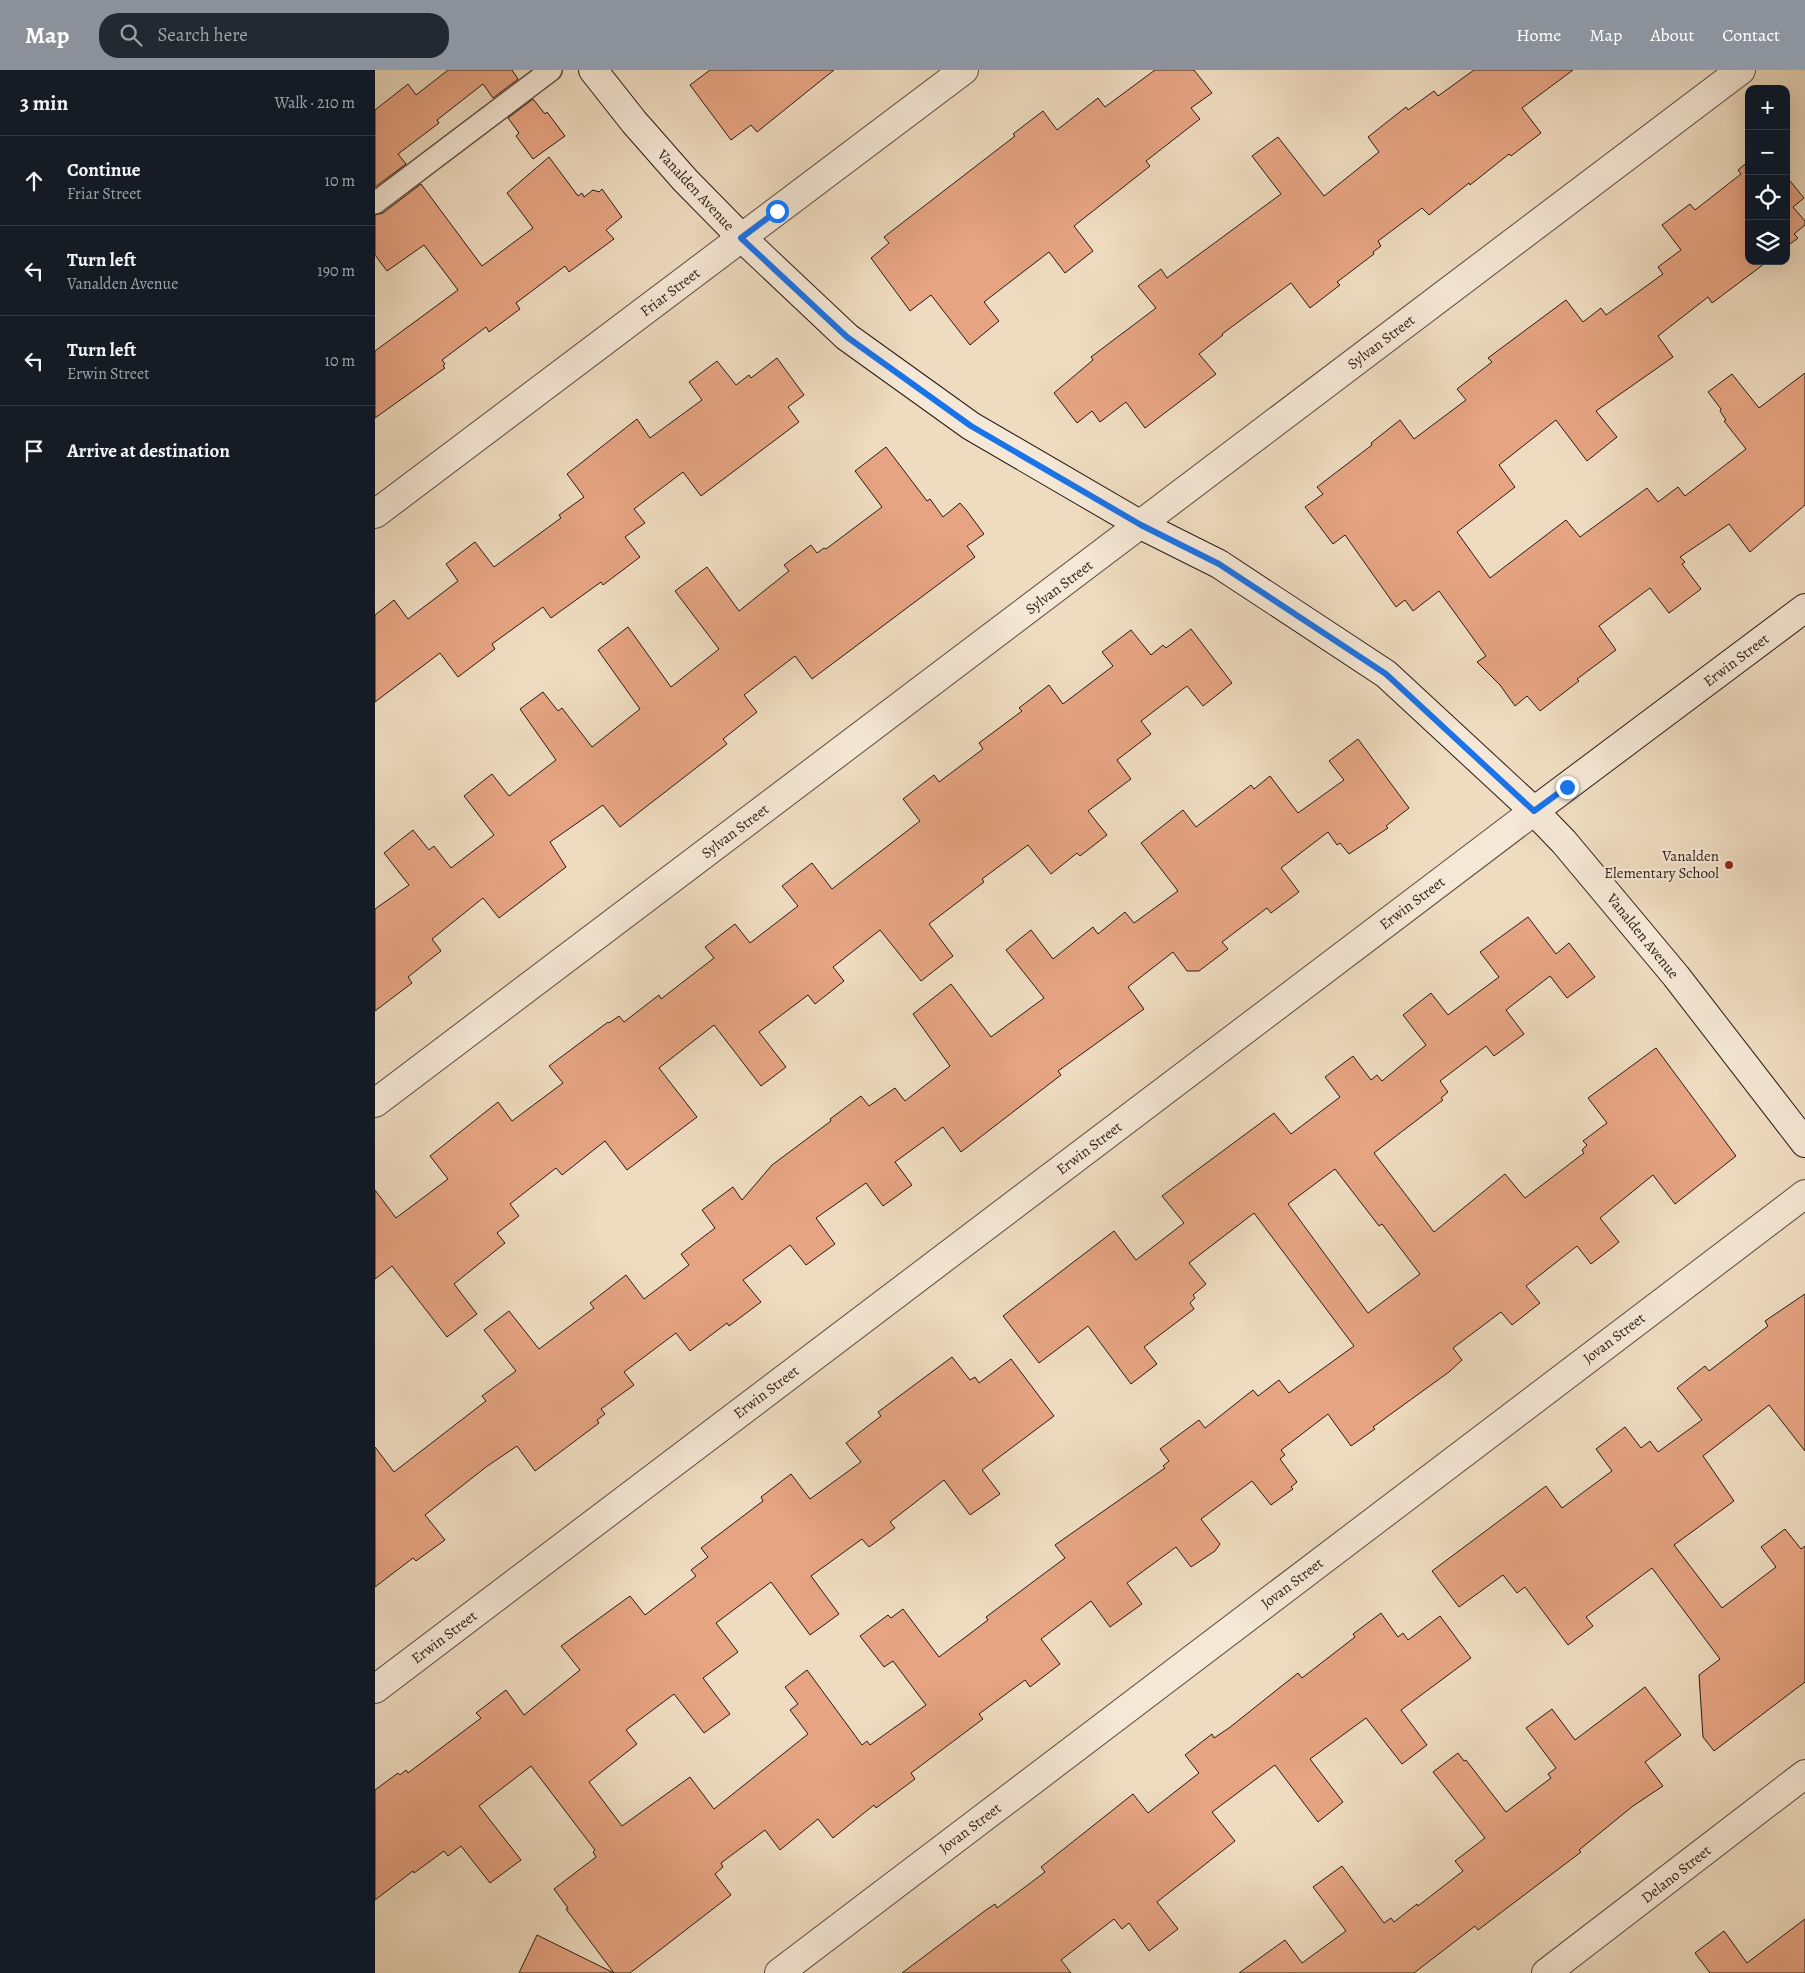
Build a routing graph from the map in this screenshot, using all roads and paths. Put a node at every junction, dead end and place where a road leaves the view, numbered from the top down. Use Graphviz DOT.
graph roads {
  1 [pos="551,70"];
  2 [pos="593,70"];
  3 [pos="964,70"];
  4 [pos="1741,70"];
  5 [pos="375,203"];
  6 [pos="741,238"];
  7 [pos="375,514"];
  8 [pos="1141,525"];
  9 [pos="1805,608"];
  10 [pos="1534,811"];
  11 [pos="375,1104"];
  12 [pos="1805,1143"];
  13 [pos="1805,1194"];
  14 [pos="375,1689"];
  15 [pos="1805,1774"];
  16 [pos="779,1973"];
  17 [pos="1546,1973"];
  1 -- 5 [label="lane"];
  2 -- 6 [label="street, Vanalden Avenue"];
  3 -- 6 [label="street, Friar Street"];
  4 -- 8 [label="street, Sylvan Street"];
  6 -- 7 [label="street, Friar Street"];
  6 -- 8 [label="street, Vanalden Avenue"];
  8 -- 10 [label="street, Vanalden Avenue"];
  8 -- 11 [label="street, Sylvan Street"];
  9 -- 10 [label="street, Erwin Street"];
  10 -- 12 [label="street, Vanalden Avenue"];
  10 -- 14 [label="street, Erwin Street"];
  13 -- 16 [label="street, Jovan Street"];
  15 -- 17 [label="street, Delano Street"];
}
